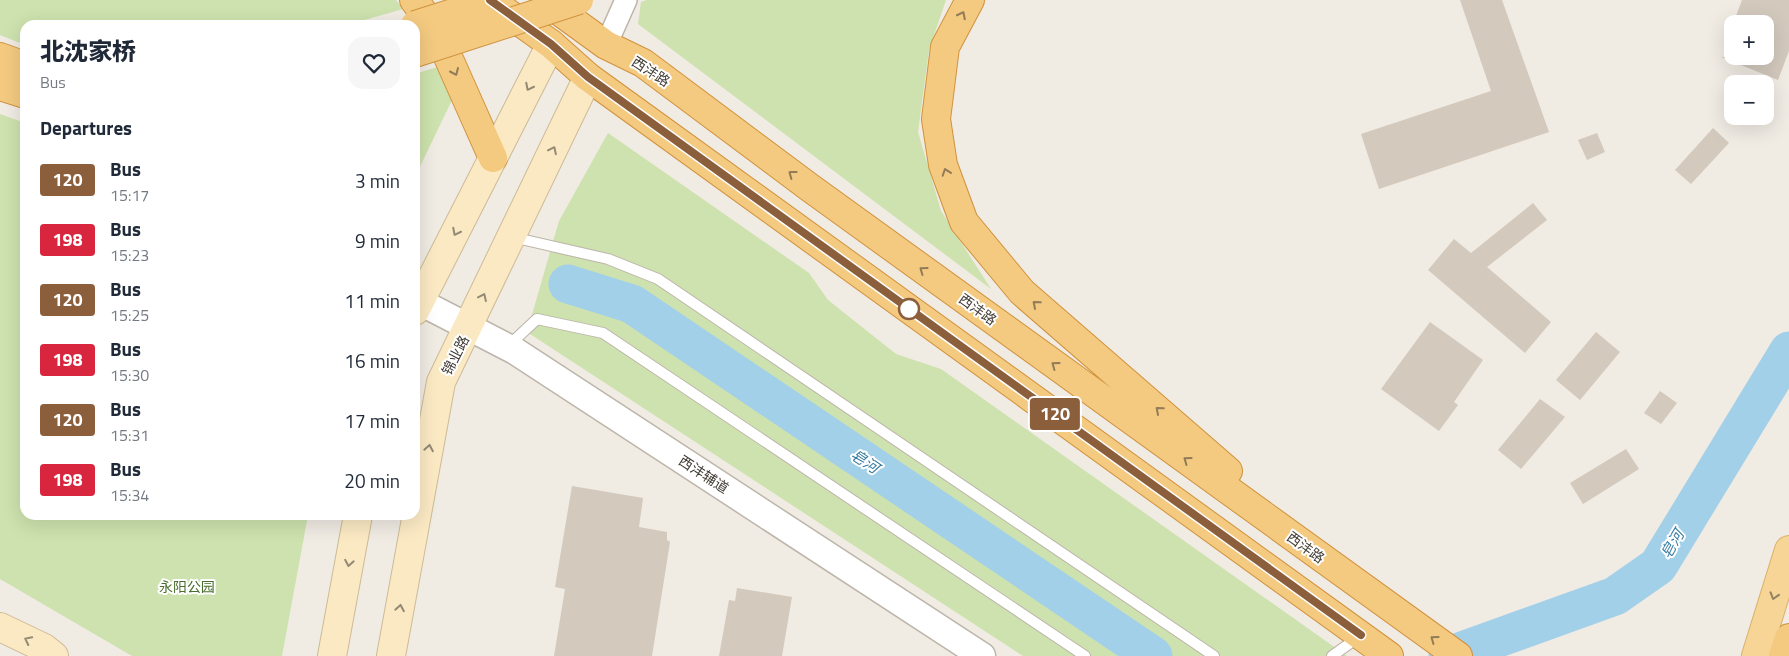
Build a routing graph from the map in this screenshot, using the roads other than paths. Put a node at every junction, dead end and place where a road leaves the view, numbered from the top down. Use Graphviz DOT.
graph roads {
  1 [pos="414,0"];
  2 [pos="490,0"];
  3 [pos="494,0"];
  4 [pos="544,0"];
  5 [pos="579,0"];
  6 [pos="626,0"];
  7 [pos="970,0"];
  8 [pos="420,24"];
  9 [pos="551,44"];
  10 [pos="606,45"];
  11 [pos="420,51"];
  12 [pos="0,57"];
  13 [pos="20,64"];
  14 [pos="588,77"];
  15 [pos="0,86"];
  16 [pos="20,92"];
  17 [pos="493,158"];
  18 [pos="511,237"];
  19 [pos="420,300"];
  20 [pos="420,307"];
  21 [pos="469,327"];
  22 [pos="507,347"];
  23 [pos="420,500"];
  24 [pos="357,520"];
  25 [pos="416,520"];
  26 [pos="1789,550"];
  27 [pos="1368,591"];
  28 [pos="0,627"];
  29 [pos="1361,635"];
  30 [pos="1789,638"];
  31 [pos="393,651"];
  32 [pos="54,656"];
  33 [pos="332,656"];
  34 [pos="982,656"];
  35 [pos="1085,656"];
  36 [pos="1214,656"];
  37 [pos="1332,656"];
  38 [pos="1389,656"];
  39 [pos="1458,656"];
  40 [pos="1756,656"];
  41 [pos="1783,656"];
  1 -- 17 [label="highway, one-way"];
  2 -- 9 [label="highway"];
  3 -- 8 [label="highway, bridge"];
  4 -- 10 [label="highway, 西沣路"];
  5 -- 11 [label="highway, bridge"];
  6 -- 10 [label="street"];
  27 -- 7 [label="highway, one-way"];
  9 -- 14 [label="highway"];
  9 -- 17 [label="main road, one-way"];
  27 -- 10 [label="highway, 西沣路, one-way"];
  12 -- 13 [label="highway"];
  18 -- 14 [label="main road, 锦业路, one-way"];
  14 -- 29 [label="highway"];
  15 -- 16 [label="highway"];
  17 -- 19 [label="main road, one-way"];
  21 -- 18 [label="main road, 锦业路, one-way"];
  18 -- 36 [label="lane"];
  20 -- 21 [label="street, 西沣辅道"];
  21 -- 22 [label="street, 西沣辅道"];
  23 -- 21 [label="main road, 锦业路, one-way"];
  22 -- 34 [label="street, 西沣辅道"];
  22 -- 35 [label="lane"];
  24 -- 33 [label="main road, one-way"];
  31 -- 25 [label="main road, 锦业路, one-way"];
  26 -- 40 [label="main road, one-way"];
  39 -- 27 [label="highway, 西沣路, one-way"];
  32 -- 28 [label="main road, one-way"];
  29 -- 37 [label="lane"];
  29 -- 38 [label="highway"];
  30 -- 41 [label="highway"];
}
